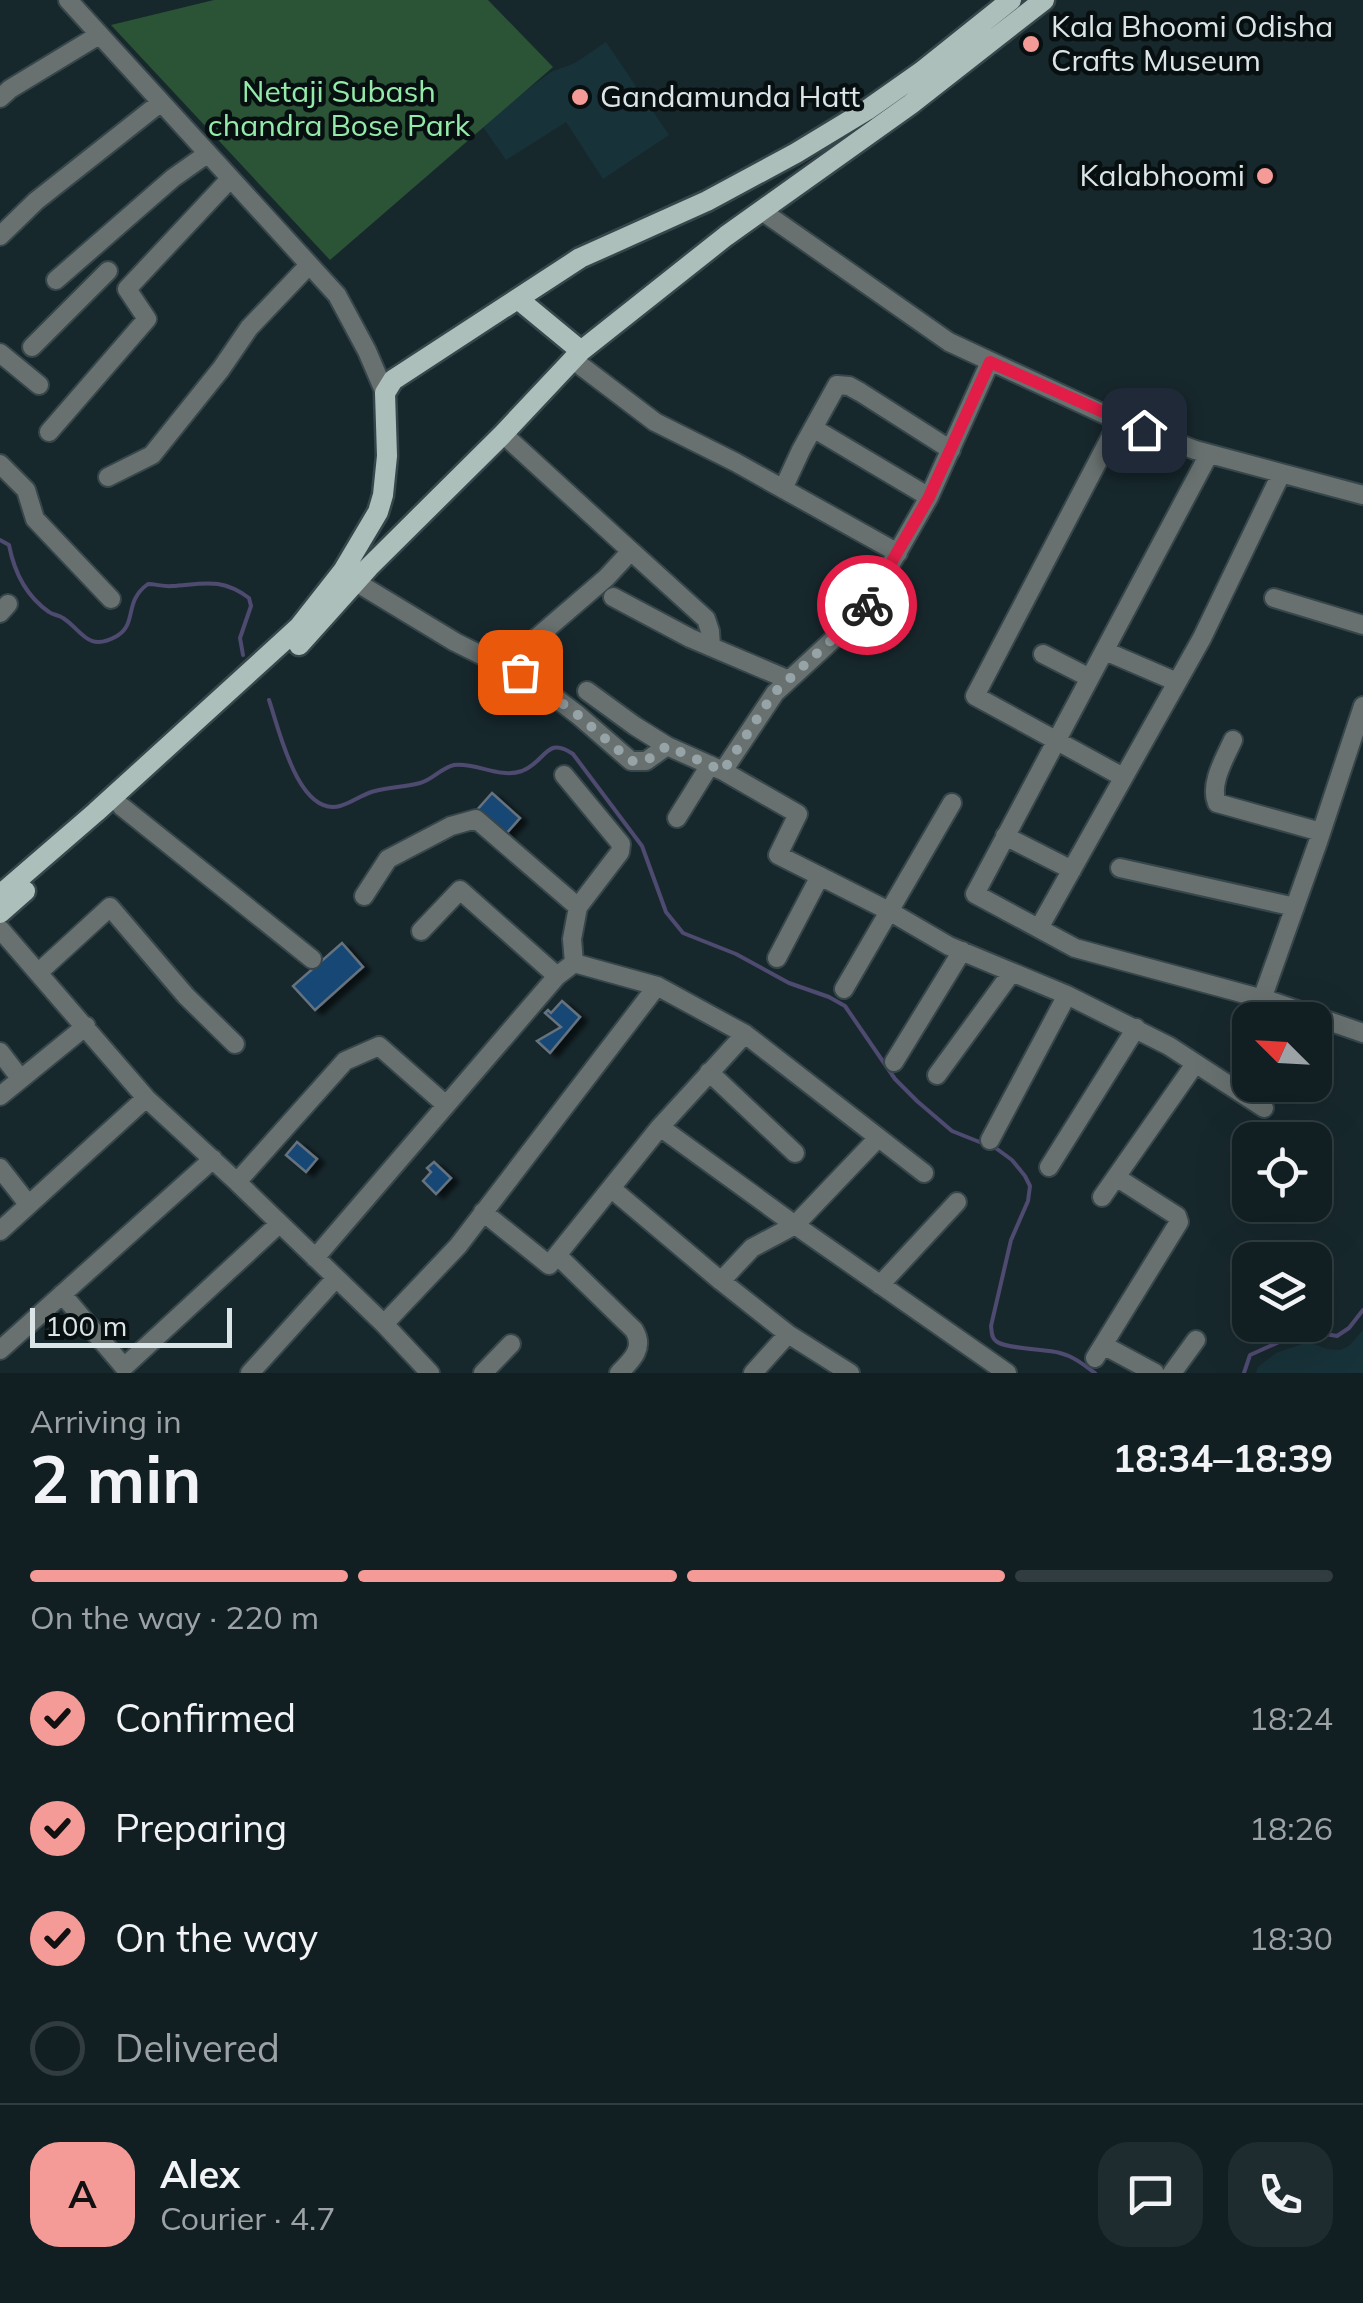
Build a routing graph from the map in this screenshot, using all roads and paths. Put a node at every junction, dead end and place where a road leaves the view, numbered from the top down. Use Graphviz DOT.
graph roads {
  1 [pos="68,0"];
  2 [pos="1011,0"];
  3 [pos="1044,0"];
  4 [pos="99,35"];
  5 [pos="3,88"];
  6 [pos="160,102"];
  7 [pos="207,154"];
  8 [pos="230,179"];
  9 [pos="762,211"];
  10 [pos="0,236"];
  11 [pos="88,252"];
  12 [pos="309,265"];
  13 [pos="108,271"];
  14 [pos="56,280"];
  15 [pos="127,289"];
  16 [pos="518,298"];
  17 [pos="32,347"];
  18 [pos="0,353"];
  19 [pos="577,355"];
  20 [pos="990,362"];
  21 [pos="39,385"];
  22 [pos="385,392"];
  23 [pos="1119,420"];
  24 [pos="813,428"];
  25 [pos="49,432"];
  26 [pos="503,434"];
  27 [pos="951,450"];
  28 [pos="1209,454"];
  29 [pos="0,464"];
  30 [pos="1281,474"];
  31 [pos="108,477"];
  32 [pos="783,489"];
  33 [pos="1363,496"];
  34 [pos="929,497"];
  35 [pos="630,552"];
  36 [pos="898,553"];
  37 [pos="356,582"];
  38 [pos="613,598"];
  39 [pos="1274,598"];
  40 [pos="111,599"];
  41 [pos="1363,626"];
  42 [pos="527,646"];
  43 [pos="711,647"];
  44 [pos="1105,651"];
  45 [pos="1043,654"];
  46 [pos="481,655"];
  47 [pos="520,672"];
  48 [pos="1090,678"];
  49 [pos="789,680"];
  50 [pos="1177,682"];
  51 [pos="587,691"];
  52 [pos="1363,706"];
  53 [pos="1056,739"];
  54 [pos="1232,740"];
  55 [pos="667,746"];
  56 [pos="716,768"];
  57 [pos="564,775"];
  58 [pos="1124,777"];
  59 [pos="952,803"];
  60 [pos="122,806"];
  61 [pos="678,818"];
  62 [pos="1321,832"];
  63 [pos="1005,836"];
  64 [pos="1120,868"];
  65 [pos="1072,870"];
  66 [pos="820,876"];
  67 [pos="0,894"];
  68 [pos="364,896"];
  69 [pos="578,907"];
  70 [pos="1295,907"];
  71 [pos="888,912"];
  72 [pos="0,913"];
  73 [pos="1039,928"];
  74 [pos="0,929"];
  75 [pos="420,931"];
  76 [pos="962,951"];
  77 [pos="777,958"];
  78 [pos="312,959"];
  79 [pos="574,963"];
  80 [pos="39,972"];
  81 [pos="1012,972"];
  82 [pos="558,976"];
  83 [pos="657,986"];
  84 [pos="844,989"];
  85 [pos="1067,995"];
  86 [pos="1262,999"];
  87 [pos="86,1026"];
  88 [pos="1136,1028"];
  89 [pos="745,1034"];
  90 [pos="1363,1034"];
  91 [pos="235,1044"];
  92 [pos="0,1052"];
  93 [pos="894,1062"];
  94 [pos="1195,1064"];
  95 [pos="710,1072"];
  96 [pos="937,1074"];
  97 [pos="20,1078"];
  98 [pos="0,1096"];
  99 [pos="146,1098"];
  100 [pos="446,1105"];
  101 [pos="1264,1108"];
  102 [pos="660,1127"];
  103 [pos="878,1138"];
  104 [pos="990,1140"];
  105 [pos="795,1153"];
  106 [pos="212,1159"];
  107 [pos="1049,1166"];
  108 [pos="0,1168"];
  109 [pos="924,1173"];
  110 [pos="1116,1178"];
  111 [pos="237,1182"];
  112 [pos="612,1189"];
  113 [pos="1102,1197"];
  114 [pos="957,1202"];
  115 [pos="28,1204"];
  116 [pos="483,1212"];
  117 [pos="279,1224"];
  118 [pos="795,1225"];
  119 [pos="0,1231"];
  120 [pos="557,1255"];
  121 [pos="315,1258"];
  122 [pos="336,1278"];
  123 [pos="722,1281"];
  124 [pos="880,1285"];
  125 [pos="62,1294"];
  126 [pos="384,1324"];
  127 [pos="788,1334"];
  128 [pos="1196,1340"];
  129 [pos="510,1344"];
  130 [pos="0,1350"];
  131 [pos="121,1370"];
  132 [pos="428,1372"];
  133 [pos="250,1373"];
  134 [pos="483,1373"];
  135 [pos="619,1373"];
  136 [pos="753,1373"];
  137 [pos="850,1373"];
  138 [pos="1007,1373"];
  139 [pos="1155,1373"];
  140 [pos="1172,1373"];
  1 -- 4 [label="street"];
  2 -- 16 [label="main road"];
  3 -- 9 [label="main road"];
  4 -- 5 [label="street"];
  4 -- 6 [label="street"];
  6 -- 7 [label="street"];
  6 -- 10 [label="street"];
  7 -- 8 [label="street"];
  7 -- 11 [label="street"];
  8 -- 12 [label="street"];
  8 -- 15 [label="street"];
  9 -- 19 [label="main road"];
  9 -- 20 [label="street"];
  11 -- 13 [label="street"];
  11 -- 14 [label="street"];
  12 -- 22 [label="street"];
  12 -- 31 [label="street"];
  13 -- 15 [label="street"];
  13 -- 17 [label="street"];
  15 -- 25 [label="street"];
  16 -- 19 [label="main road"];
  16 -- 22 [label="main road"];
  18 -- 21 [label="street"];
  19 -- 26 [label="main road"];
  19 -- 32 [label="street"];
  20 -- 23 [label="street"];
  20 -- 27 [label="street"];
  22 -- 67 [label="main road"];
  23 -- 28 [label="street"];
  23 -- 53 [label="street"];
  24 -- 27 [label="street"];
  24 -- 32 [label="street"];
  24 -- 34 [label="street"];
  26 -- 35 [label="street"];
  26 -- 37 [label="main road"];
  27 -- 34 [label="street"];
  28 -- 30 [label="street"];
  28 -- 44 [label="street"];
  29 -- 40 [label="street"];
  30 -- 33 [label="street"];
  30 -- 50 [label="street"];
  32 -- 36 [label="street"];
  34 -- 36 [label="street"];
  35 -- 42 [label="street"];
  35 -- 43 [label="street"];
  36 -- 49 [label="street"];
  37 -- 46 [label="street"];
  37 -- 60 [label="main road"];
  38 -- 43 [label="street"];
  39 -- 41 [label="street"];
  43 -- 49 [label="street"];
  44 -- 48 [label="street"];
  44 -- 50 [label="street"];
  45 -- 48 [label="street"];
  47 -- 55 [label="street"];
  48 -- 53 [label="street"];
  49 -- 56 [label="street"];
  50 -- 58 [label="street"];
  51 -- 55 [label="street"];
  52 -- 62 [label="street"];
  53 -- 58 [label="street"];
  53 -- 63 [label="street"];
  54 -- 62 [label="street"];
  55 -- 56 [label="street"];
  56 -- 61 [label="street"];
  56 -- 66 [label="street"];
  57 -- 69 [label="street"];
  58 -- 65 [label="street"];
  59 -- 71 [label="street"];
  60 -- 72 [label="main road"];
  60 -- 78 [label="street"];
  62 -- 70 [label="street"];
  63 -- 65 [label="street"];
  63 -- 73 [label="street"];
  64 -- 70 [label="street"];
  65 -- 73 [label="street"];
  66 -- 71 [label="street"];
  66 -- 77 [label="street"];
  68 -- 69 [label="street"];
  69 -- 79 [label="street"];
  70 -- 86 [label="street"];
  71 -- 76 [label="street"];
  71 -- 84 [label="street"];
  73 -- 86 [label="street"];
  74 -- 80 [label="street"];
  75 -- 82 [label="street"];
  76 -- 81 [label="street"];
  76 -- 93 [label="street"];
  79 -- 82 [label="street"];
  79 -- 83 [label="street"];
  80 -- 87 [label="street"];
  80 -- 91 [label="street"];
  81 -- 85 [label="street"];
  81 -- 96 [label="street"];
  82 -- 100 [label="street"];
  83 -- 89 [label="street"];
  83 -- 116 [label="street"];
  85 -- 88 [label="street"];
  85 -- 104 [label="street"];
  86 -- 90 [label="street"];
  87 -- 97 [label="street"];
  87 -- 99 [label="street"];
  88 -- 94 [label="street"];
  88 -- 107 [label="street"];
  89 -- 95 [label="street"];
  89 -- 103 [label="street"];
  92 -- 97 [label="street"];
  94 -- 101 [label="street"];
  94 -- 110 [label="street"];
  95 -- 102 [label="street"];
  95 -- 105 [label="street"];
  97 -- 98 [label="street"];
  99 -- 106 [label="street"];
  99 -- 115 [label="street"];
  100 -- 111 [label="street"];
  100 -- 121 [label="street"];
  102 -- 112 [label="street"];
  102 -- 118 [label="street"];
  103 -- 109 [label="street"];
  103 -- 118 [label="street"];
  106 -- 111 [label="street"];
  106 -- 125 [label="street"];
  108 -- 115 [label="street"];
  110 -- 113 [label="street"];
  110 -- 139 [label="street"];
  111 -- 117 [label="street"];
  112 -- 120 [label="street"];
  112 -- 123 [label="street"];
  114 -- 124 [label="street"];
  115 -- 119 [label="street"];
  116 -- 120 [label="street"];
  116 -- 126 [label="street"];
  117 -- 121 [label="street"];
  117 -- 131 [label="street"];
  118 -- 123 [label="street"];
  118 -- 124 [label="street"];
  120 -- 135 [label="street"];
  121 -- 122 [label="street"];
  122 -- 126 [label="street"];
  122 -- 133 [label="street"];
  123 -- 127 [label="street"];
  124 -- 138 [label="street"];
  125 -- 130 [label="street"];
  125 -- 131 [label="street"];
  126 -- 132 [label="street"];
  127 -- 136 [label="street"];
  127 -- 137 [label="street"];
  128 -- 140 [label="street"];
  129 -- 134 [label="street"];
}
